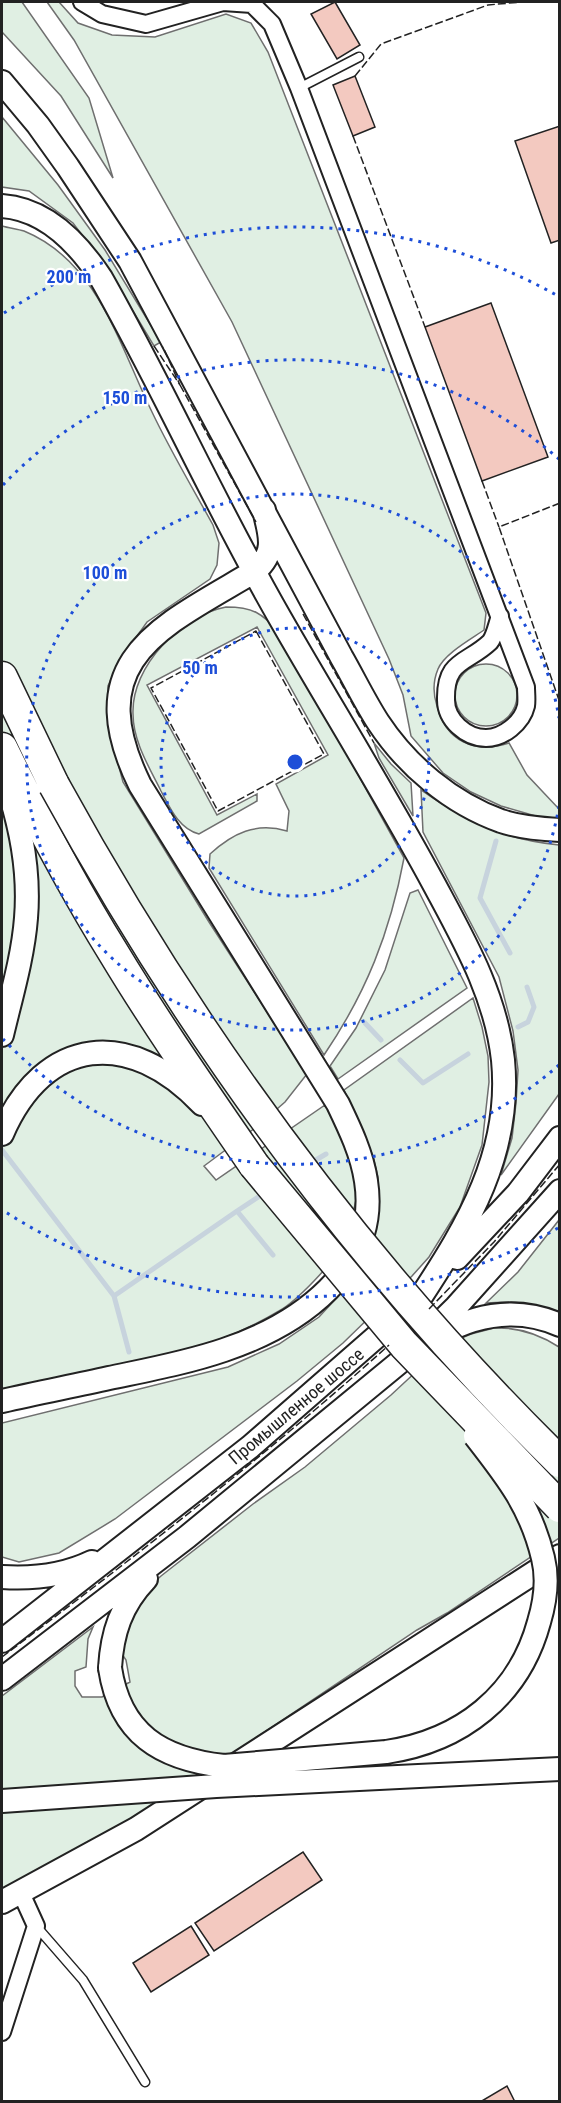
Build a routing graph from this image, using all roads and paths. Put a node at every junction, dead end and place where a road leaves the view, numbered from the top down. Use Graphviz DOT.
graph roads {
  1 [pos="82,2"];
  2 [pos="359,57"];
  3 [pos="2,82"];
  4 [pos="300,88"];
  5 [pos="2,206"];
  6 [pos="264,510"];
  7 [pos="232,528"];
  8 [pos="255,571"];
  9 [pos="216,594"];
  10 [pos="308,595"];
  11 [pos="278,614"];
  12 [pos="500,616"];
  13 [pos="2,677"];
  14 [pos="2,748"];
  15 [pos="2,770"];
  16 [pos="560,830"];
  17 [pos="2,1035"];
  18 [pos="2,1134"];
  19 [pos="560,1138"];
  20 [pos="254,1165"];
  21 [pos="560,1191"];
  22 [pos="420,1298"];
  23 [pos="560,1325"];
  24 [pos="403,1353"];
  25 [pos="2,1401"];
  26 [pos="560,1462"];
  27 [pos="560,1508"];
  28 [pos="186,1537"];
  29 [pos="120,1548"];
  30 [pos="560,1556"];
  31 [pos="2,1577"];
  32 [pos="2,1641"];
  33 [pos="2,1679"];
  34 [pos="560,1769"];
  35 [pos="2,1801"];
  36 [pos="11,1898"];
  37 [pos="36,1926"];
  38 [pos="2,2032"];
  39 [pos="145,2082"];
  1 -- 4 [label="street"];
  2 -- 4 [label="lane"];
  3 -- 6 [label="main road"];
  4 -- 12 [label="street"];
  5 -- 7 [label="main road"];
  6 -- 8 [label="main road"];
  6 -- 10 [label="main road"];
  7 -- 8 [label="main road"];
  7 -- 9 [label="main road"];
  8 -- 9 [label="main road"];
  8 -- 10 [label="main road"];
  8 -- 11 [label="main road"];
  9 -- 11 [label="main road"];
  9 -- 25 [label="main road"];
  10 -- 16 [label="main road"];
  11 -- 22 [label="main road"];
  12 -- 12 [label="street"];
  13 -- 26 [label="highway, bridge"];
  14 -- 20 [label="highway"];
  15 -- 17 [label="main road"];
  18 -- 20 [label="main road"];
  19 -- 22 [label="main road, Промышленное шоссе"];
  20 -- 24 [label="highway, bridge"];
  21 -- 24 [label="main road, Промышленное шоссе"];
  22 -- 29 [label="main road, Промышленное шоссе"];
  23 -- 24 [label="main road"];
  24 -- 27 [label="highway, bridge"];
  24 -- 28 [label="main road, Промышленное шоссе"];
  24 -- 28 [label="main road, bridge"];
  28 -- 33 [label="main road, Промышленное шоссе"];
  29 -- 31 [label="main road"];
  29 -- 32 [label="main road, Промышленное шоссе"];
  30 -- 36 [label="main road"];
  34 -- 35 [label="main road, bridge"];
  36 -- 37 [label="street"];
  37 -- 38 [label="street"];
  37 -- 39 [label="lane"];
}
